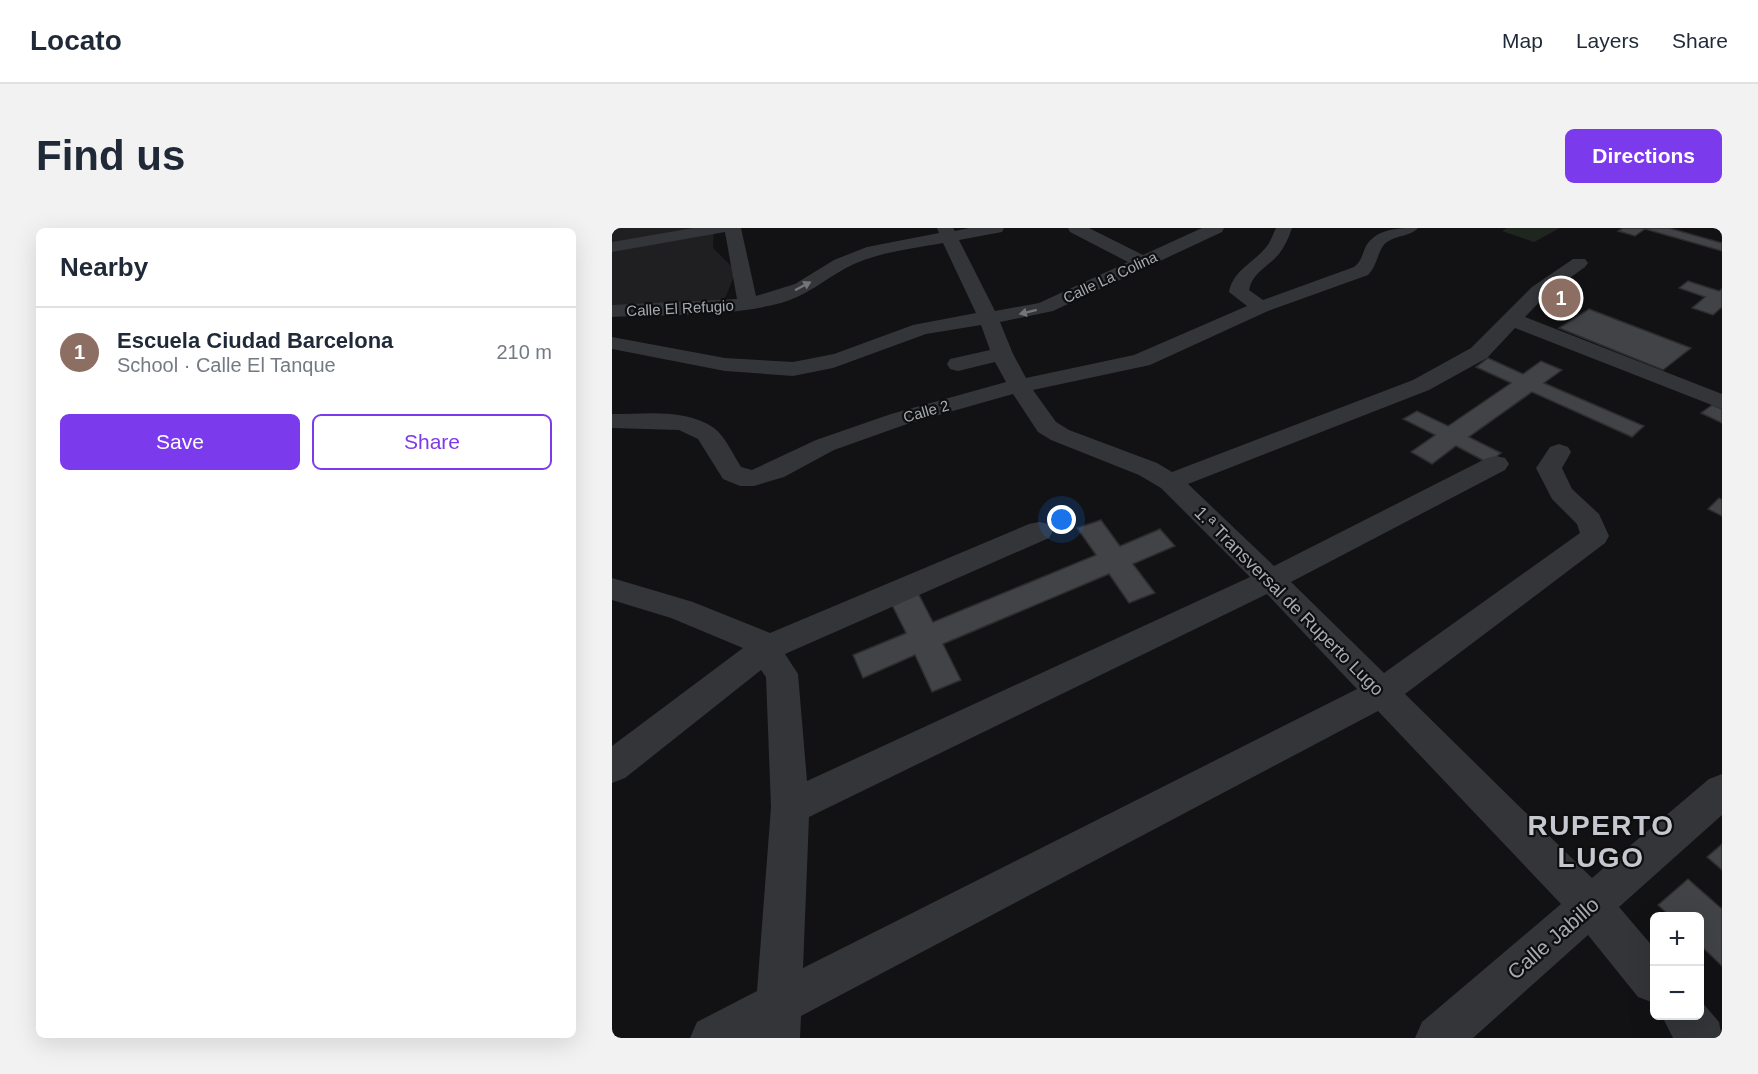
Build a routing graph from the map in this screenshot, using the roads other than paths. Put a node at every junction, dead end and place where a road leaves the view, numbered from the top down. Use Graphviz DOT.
graph roads {
  1 [pos="723,228"];
  2 [pos="733,228"];
  3 [pos="996,228"];
  4 [pos="1076,228"];
  5 [pos="1216,228"];
  6 [pos="1284,228"];
  7 [pos="1410,228"];
  8 [pos="947,233"];
  9 [pos="613,247"];
  10 [pos="1142,262"];
  11 [pos="1579,263"];
  12 [pos="748,304"];
  13 [pos="1261,307"];
  14 [pos="612,311"];
  15 [pos="995,318"];
  16 [pos="1511,319"];
  17 [pos="612,343"];
  18 [pos="1002,354"];
  19 [pos="958,364"];
  20 [pos="1020,386"];
  21 [pos="1722,402"];
  22 [pos="612,421"];
  23 [pos="1559,452"];
  24 [pos="1496,464"];
  25 [pos="1170,482"];
  26 [pos="1039,531"];
  27 [pos="1271,580"];
  28 [pos="612,589"];
  29 [pos="765,649"];
  30 [pos="1381,693"];
  31 [pos="612,767"];
  32 [pos="1722,791"];
  33 [pos="790,807"];
  34 [pos="1590,905"];
  35 [pos="1650,976"];
  36 [pos="1687,1020"];
  37 [pos="777,1021"];
  38 [pos="713,1038"];
  39 [pos="1438,1038"];
  40 [pos="1703,1038"];
  1 -- 9 [label="street"];
  2 -- 12 [label="street"];
  3 -- 8 [label="street, Calle El Refugio"];
  4 -- 10 [label="street"];
  5 -- 10 [label="street, Calle La Colina"];
  6 -- 13 [label="street"];
  7 -- 13 [label="street, Calle 2"];
  12 -- 8 [label="street, Calle El Refugio, one-way"];
  8 -- 15 [label="street, 1.ª Transversal de Ruperto Lugo"];
  10 -- 15 [label="street, Calle La Colina, one-way"];
  11 -- 16 [label="street"];
  12 -- 14 [label="street, Calle El Refugio"];
  13 -- 20 [label="street, Calle 2"];
  15 -- 17 [label="street, Calle La Colina"];
  15 -- 18 [label="street, 1.ª Transversal de Ruperto Lugo"];
  16 -- 21 [label="street"];
  16 -- 25 [label="street"];
  18 -- 19 [label="street"];
  18 -- 20 [label="street, 1.ª Transversal de Ruperto Lugo"];
  20 -- 22 [label="street, Calle 2"];
  20 -- 25 [label="street, 1.ª Transversal de Ruperto Lugo"];
  23 -- 30 [label="street"];
  24 -- 27 [label="street"];
  25 -- 27 [label="street, 1.ª Transversal de Ruperto Lugo"];
  26 -- 29 [label="street"];
  27 -- 30 [label="street, 1.ª Transversal de Ruperto Lugo"];
  27 -- 33 [label="street"];
  28 -- 29 [label="street"];
  29 -- 31 [label="street"];
  29 -- 33 [label="street"];
  30 -- 34 [label="street, 1.ª Transversal de Ruperto Lugo"];
  30 -- 37 [label="street"];
  32 -- 34 [label="street, Calle Jabillo"];
  33 -- 37 [label="street"];
  34 -- 35 [label="street, 1.ª Transversal de Ruperto Lugo"];
  34 -- 39 [label="street, Calle Jabillo"];
  36 -- 40 [label="street"];
  37 -- 38 [label="street"];
}
